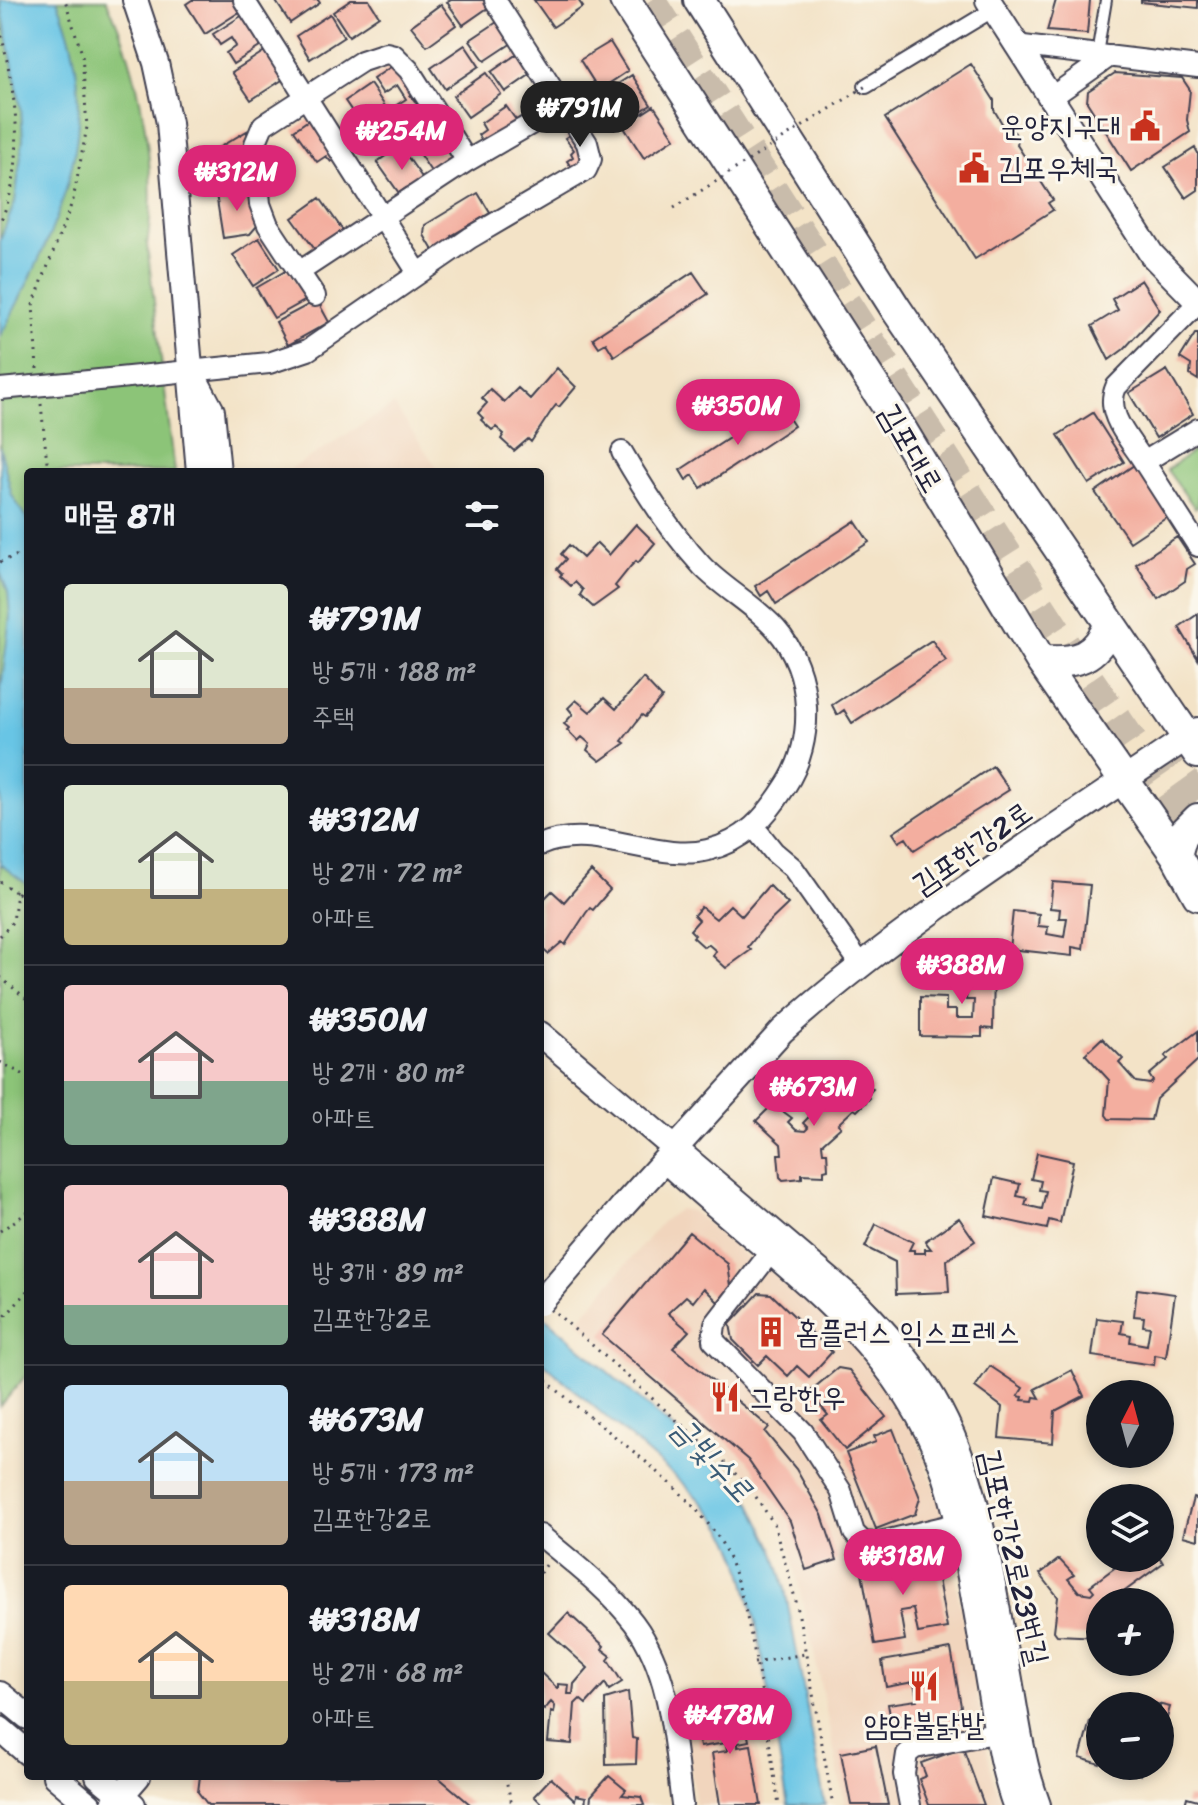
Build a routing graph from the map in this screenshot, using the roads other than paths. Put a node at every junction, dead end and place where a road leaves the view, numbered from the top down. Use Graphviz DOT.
graph roads {
  1 [pos="135,0"];
  2 [pos="244,0"];
  3 [pos="495,0"];
  4 [pos="625,0"];
  5 [pos="699,0"];
  6 [pos="1106,0"];
  7 [pos="991,4"];
  8 [pos="1015,45"];
  9 [pos="1103,55"];
  10 [pos="1198,67"];
  11 [pos="866,86"];
  12 [pos="307,98"];
  13 [pos="1049,99"];
  14 [pos="562,106"];
  15 [pos="467,161"];
  16 [pos="383,216"];
  17 [pos="299,272"];
  18 [pos="418,273"];
  19 [pos="315,296"];
  20 [pos="1198,303"];
  21 [pos="192,371"];
  22 [pos="0,389"];
  23 [pos="1198,429"];
  24 [pos="622,452"];
  25 [pos="1144,462"];
  26 [pos="199,468"];
  27 [pos="218,468"];
  28 [pos="1198,546"];
  29 [pos="1110,624"];
  30 [pos="1041,661"];
  31 [pos="1195,740"];
  32 [pos="1123,782"];
  33 [pos="1198,819"];
  34 [pos="754,827"];
  35 [pos="544,844"];
  36 [pos="1176,855"];
  37 [pos="1198,876"];
  38 [pos="1198,895"];
  39 [pos="862,966"];
  40 [pos="544,1038"];
  41 [pos="544,1057"];
  42 [pos="670,1155"];
  43 [pos="770,1253"];
  44 [pos="544,1305"];
  45 [pos="968,1521"];
  46 [pos="544,1539"];
  47 [pos="0,1694"];
  48 [pos="24,1714"];
  49 [pos="0,1729"];
  50 [pos="1008,1731"];
  51 [pos="24,1750"];
  52 [pos="60,1780"];
  53 [pos="102,1780"];
  54 [pos="136,1780"];
  55 [pos="122,1802"];
  56 [pos="89,1805"];
  57 [pos="682,1805"];
  58 [pos="910,1805"];
  59 [pos="1015,1805"];
  60 [pos="1038,1805"];
  1 -- 21 [label="street"];
  2 -- 12 [label="street"];
  3 -- 14 [label="street"];
  4 -- 30 [label="main road, 김포대로"];
  5 -- 29 [label="main road, 김포대로"];
  6 -- 9 [label="lane"];
  7 -- 8 [label="street"];
  7 -- 11 [label="street"];
  8 -- 9 [label="street"];
  8 -- 13 [label="street"];
  9 -- 10 [label="street"];
  9 -- 13 [label="street"];
  12 -- 15 [label="street"];
  12 -- 16 [label="street"];
  12 -- 17 [label="street"];
  13 -- 20 [label="street"];
  14 -- 15 [label="street"];
  14 -- 18 [label="street"];
  15 -- 16 [label="street"];
  16 -- 17 [label="street"];
  16 -- 18 [label="street"];
  17 -- 19 [label="street"];
  18 -- 21 [label="street"];
  20 -- 25 [label="street"];
  21 -- 22 [label="street, bridge"];
  21 -- 26 [label="street"];
  21 -- 27 [label="street"];
  23 -- 25 [label="street"];
  24 -- 34 [label="street"];
  25 -- 28 [label="street"];
  29 -- 30 [label="main road"];
  29 -- 31 [label="main road, 김포대로"];
  30 -- 32 [label="main road, 김포대로"];
  31 -- 32 [label="street, 김포한강2로"];
  32 -- 36 [label="main road, 김포대로"];
  32 -- 39 [label="street, 김포한강2로"];
  33 -- 36 [label="main road"];
  34 -- 35 [label="street"];
  34 -- 39 [label="street"];
  36 -- 37 [label="main road"];
  36 -- 38 [label="main road, 김포대로"];
  39 -- 42 [label="street, 김포한강2로"];
  40 -- 42 [label="street"];
  41 -- 42 [label="street"];
  42 -- 43 [label="street, 김포한강2로23번길"];
  42 -- 44 [label="street, 김포한강2로, bridge"];
  42 -- 45 [label="street, 김포한강2로23번길"];
  43 -- 45 [label="street, 김포한강2로23번길"];
  43 -- 45 [label="street"];
  45 -- 50 [label="street, 김포한강2로23번길"];
  46 -- 57 [label="street"];
  47 -- 48 [label="street"];
  49 -- 51 [label="street"];
  50 -- 58 [label="street"];
  50 -- 59 [label="street, 김포한강2로23번길"];
  50 -- 60 [label="street, 김포한강2로23번길"];
  52 -- 56 [label="street"];
  53 -- 55 [label="street"];
  54 -- 55 [label="street"];
}
